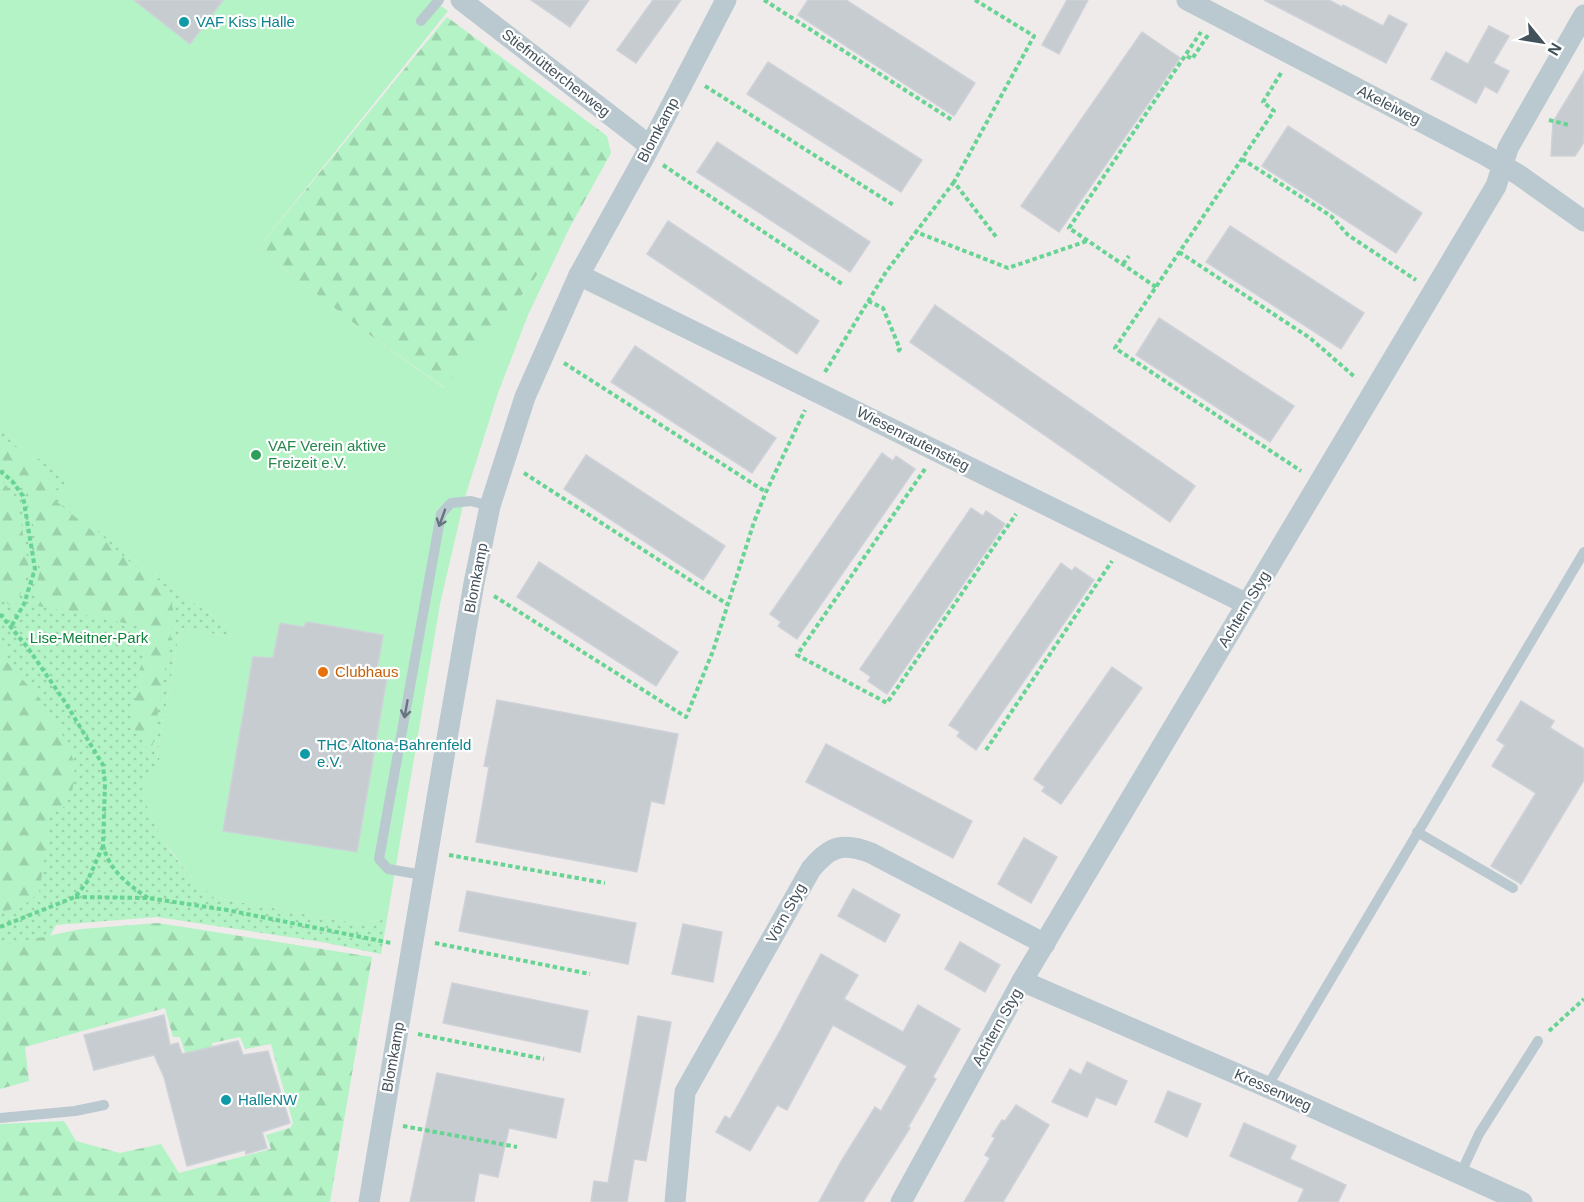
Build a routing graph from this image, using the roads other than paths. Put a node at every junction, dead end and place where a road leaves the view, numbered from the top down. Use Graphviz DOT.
graph roads {
  1 [pos="439,0"];
  2 [pos="461,0"];
  3 [pos="726,0"];
  4 [pos="1187,0"];
  5 [pos="1584,15"];
  6 [pos="421,21"];
  7 [pos="648,150"];
  8 [pos="1503,165"];
  9 [pos="1584,221"];
  10 [pos="579,275"];
  11 [pos="490,506"];
  12 [pos="1584,552"];
  13 [pos="1247,604"];
  14 [pos="1417,831"];
  15 [pos="423,875"];
  16 [pos="1514,888"];
  17 [pos="1045,944"];
  18 [pos="1022,981"];
  19 [pos="1538,1041"];
  20 [pos="1267,1087"];
  21 [pos="104,1106"];
  22 [pos="0,1118"];
  23 [pos="1460,1175"];
  24 [pos="369,1202"];
  25 [pos="675,1202"];
  26 [pos="901,1202"];
  27 [pos="1522,1202"];
  1 -- 6 [label="lane"];
  2 -- 7 [label="street, Stiefmütterchenweg"];
  3 -- 7 [label="street, Blomkamp"];
  4 -- 8 [label="street, Akeleiweg"];
  5 -- 8 [label="street, Achtern Styg"];
  7 -- 10 [label="street, Blomkamp"];
  8 -- 9 [label="street, Akeleiweg"];
  8 -- 13 [label="street, Achtern Styg"];
  10 -- 11 [label="street, Blomkamp"];
  10 -- 13 [label="street, Wiesenrautenstieg"];
  11 -- 15 [label="street, Blomkamp"];
  11 -- 15 [label="lane, one-way"];
  12 -- 14 [label="lane"];
  13 -- 17 [label="street, Achtern Styg"];
  14 -- 16 [label="lane"];
  14 -- 20 [label="lane"];
  15 -- 24 [label="street, Blomkamp"];
  17 -- 18 [label="street, Achtern Styg"];
  17 -- 25 [label="street, Vörn Styg"];
  18 -- 20 [label="street, Kressenweg"];
  18 -- 26 [label="street, Achtern Styg"];
  19 -- 23 [label="lane"];
  20 -- 23 [label="street, Kressenweg"];
  21 -- 22 [label="lane"];
  23 -- 27 [label="street, Kressenweg"];
}
